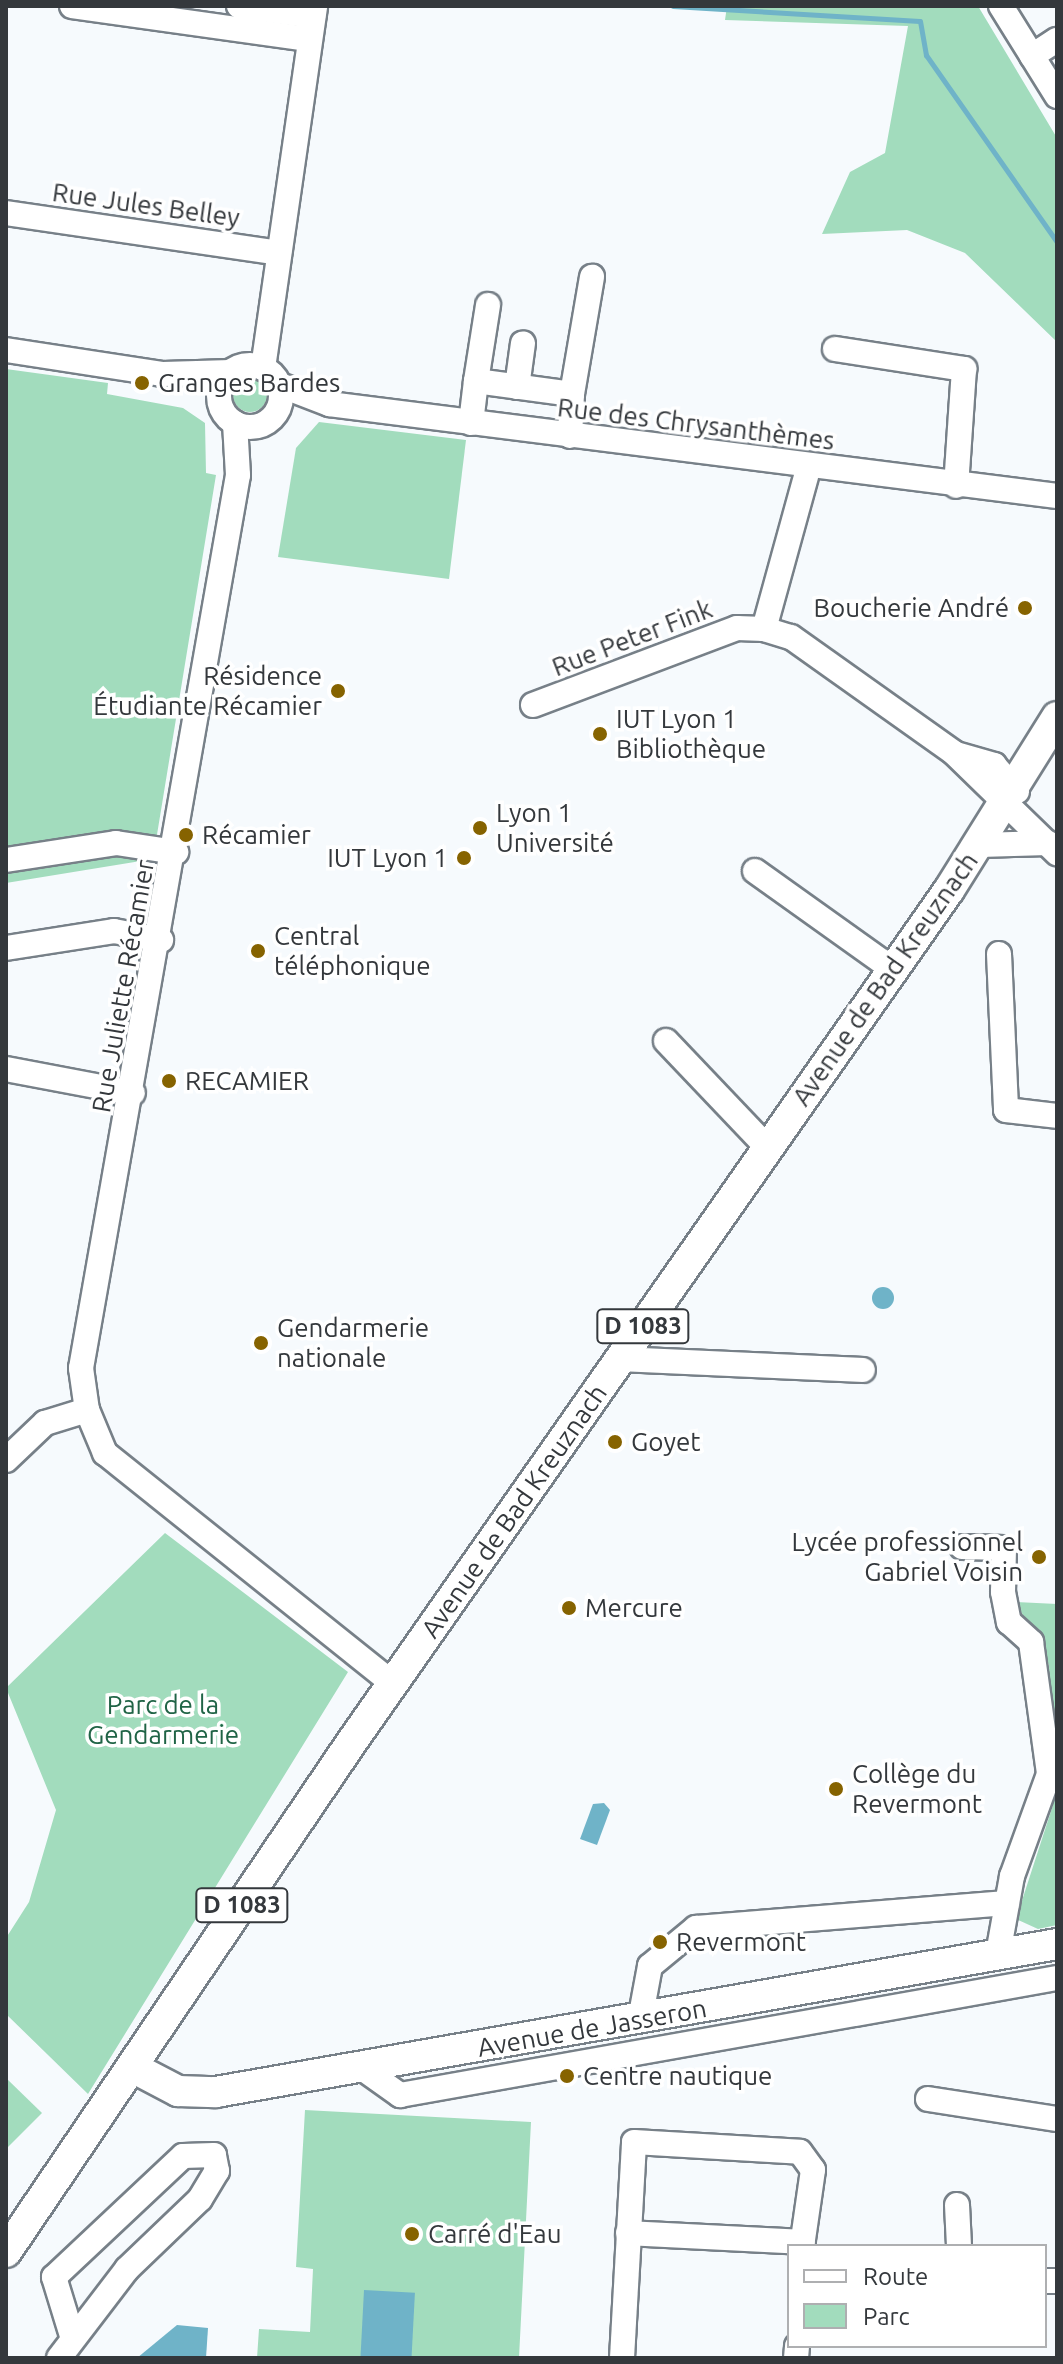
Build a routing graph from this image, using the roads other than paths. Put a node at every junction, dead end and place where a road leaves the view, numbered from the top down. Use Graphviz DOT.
graph roads {
  1 [pos="72,6"];
  2 [pos="239,6"];
  3 [pos="1001,6"];
  4 [pos="312,20"];
  5 [pos="1057,40"];
  6 [pos="1032,56"];
  7 [pos="1057,96"];
  8 [pos="6,213"];
  9 [pos="279,253"];
  10 [pos="592,277"];
  11 [pos="488,305"];
  12 [pos="523,343"];
  13 [pos="835,349"];
  14 [pos="6,350"];
  15 [pos="231,372"];
  16 [pos="163,374"];
  17 [pos="272,376"];
  18 [pos="476,381"];
  19 [pos="518,387"];
  20 [pos="572,394"];
  21 [pos="220,401"];
  22 [pos="329,404"];
  23 [pos="269,420"];
  24 [pos="235,423"];
  25 [pos="471,423"];
  26 [pos="516,429"];
  27 [pos="570,436"];
  28 [pos="809,466"];
  29 [pos="238,475"];
  30 [pos="956,486"];
  31 [pos="1057,496"];
  32 [pos="764,629"];
  33 [pos="533,705"];
  34 [pos="1057,717"];
  35 [pos="1057,753"];
  36 [pos="1013,796"];
  37 [pos="979,845"];
  38 [pos="1052,848"];
  39 [pos="176,852"];
  40 [pos="6,860"];
  41 [pos="755,871"];
  42 [pos="161,940"];
  43 [pos="6,948"];
  44 [pos="999,954"];
  45 [pos="891,968"];
  46 [pos="666,1041"];
  47 [pos="6,1069"];
  48 [pos="133,1093"];
  49 [pos="1057,1116"];
  50 [pos="767,1147"];
  51 [pos="620,1359"];
  52 [pos="863,1370"];
  53 [pos="87,1410"];
  54 [pos="6,1460"];
  55 [pos="962,1547"];
  56 [pos="393,1684"];
  57 [pos="1007,1903"];
  58 [pos="1057,1944"];
  59 [pos="998,1954"];
  60 [pos="1057,1978"];
  61 [pos="640,2020"];
  62 [pos="132,2067"];
  63 [pos="362,2068"];
  64 [pos="928,2099"];
  65 [pos="1057,2119"];
  66 [pos="957,2205"];
  67 [pos="628,2233"];
  68 [pos="802,2244"];
  69 [pos="959,2244"];
  70 [pos="6,2252"];
  71 [pos="72,2336"];
  72 [pos="59,2358"];
  73 [pos="622,2358"];
  1 -- 4 [label="street"];
  2 -- 4 [label="street"];
  3 -- 6 [label="street"];
  4 -- 9 [label="street, Rue Juliette Récamier"];
  5 -- 6 [label="street"];
  6 -- 7 [label="street"];
  8 -- 9 [label="street, Rue Jules Belley"];
  9 -- 17 [label="street, Rue Juliette Récamier"];
  10 -- 20 [label="street"];
  11 -- 18 [label="street"];
  12 -- 19 [label="street"];
  13 -- 30 [label="street"];
  14 -- 16 [label="street"];
  15 -- 16 [label="street"];
  15 -- 17 [label="street"];
  15 -- 21 [label="street"];
  16 -- 21 [label="street"];
  17 -- 22 [label="street, Rue des Chrysanthèmes"];
  17 -- 23 [label="street, Rue Juliette Récamier"];
  18 -- 19 [label="street"];
  18 -- 25 [label="street"];
  19 -- 20 [label="street"];
  19 -- 26 [label="street"];
  20 -- 27 [label="street"];
  21 -- 24 [label="street"];
  22 -- 23 [label="street, Rue des Chrysanthèmes"];
  22 -- 25 [label="street, Rue des Chrysanthèmes"];
  23 -- 24 [label="street, Rue des Chrysanthèmes"];
  23 -- 29 [label="street, Rue Juliette Récamier"];
  24 -- 29 [label="street, Rue Juliette Récamier"];
  25 -- 26 [label="street, Rue des Chrysanthèmes"];
  26 -- 27 [label="street, Rue des Chrysanthèmes"];
  27 -- 28 [label="street, Rue des Chrysanthèmes"];
  28 -- 30 [label="street, Rue des Chrysanthèmes"];
  28 -- 32 [label="street"];
  29 -- 39 [label="street, Rue Juliette Récamier"];
  30 -- 31 [label="street, Rue des Chrysanthèmes"];
  32 -- 33 [label="street, Rue Peter Fink"];
  32 -- 36 [label="street, Rue Peter Fink"];
  34 -- 36 [label="main road, Avenue de Bad Kreuznach / D 1083"];
  35 -- 36 [label="main road, Avenue de Bad Kreuznach / D 1083"];
  36 -- 37 [label="main road, Avenue de Bad Kreuznach / D 1083"];
  36 -- 38 [label="street, Rue Peter Fink"];
  37 -- 38 [label="street"];
  37 -- 45 [label="main road, Avenue de Bad Kreuznach / D 1083"];
  39 -- 40 [label="street"];
  39 -- 42 [label="street, Rue Juliette Récamier"];
  41 -- 45 [label="street"];
  42 -- 43 [label="street"];
  42 -- 48 [label="street, Rue Juliette Récamier"];
  44 -- 49 [label="street"];
  45 -- 50 [label="main road, Avenue de Bad Kreuznach / D 1083"];
  46 -- 50 [label="street"];
  47 -- 48 [label="street"];
  48 -- 53 [label="street, Rue Juliette Récamier"];
  50 -- 51 [label="main road, Avenue de Bad Kreuznach / D 1083"];
  51 -- 52 [label="street"];
  51 -- 56 [label="main road, Avenue de Bad Kreuznach / D 1083"];
  53 -- 54 [label="street"];
  53 -- 56 [label="street, Rue Juliette Récamier"];
  55 -- 57 [label="street"];
  56 -- 62 [label="main road, Avenue de Bad Kreuznach / D 1083"];
  57 -- 59 [label="street"];
  57 -- 61 [label="street"];
  58 -- 59 [label="main road, Avenue de Jasseron"];
  59 -- 61 [label="main road, Avenue de Jasseron"];
  60 -- 63 [label="street"];
  61 -- 63 [label="main road, Avenue de Jasseron"];
  62 -- 63 [label="main road, Avenue de Jasseron"];
  62 -- 70 [label="main road, Avenue de Bad Kreuznach / D 1083"];
  64 -- 65 [label="street"];
  66 -- 69 [label="street"];
  67 -- 68 [label="street"];
  67 -- 68 [label="street"];
  67 -- 73 [label="street"];
  71 -- 71 [label="street"];
  71 -- 72 [label="street"];
}
